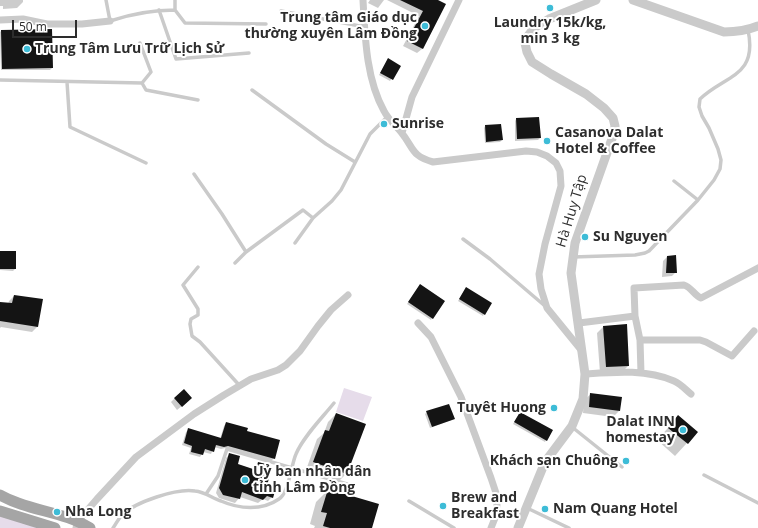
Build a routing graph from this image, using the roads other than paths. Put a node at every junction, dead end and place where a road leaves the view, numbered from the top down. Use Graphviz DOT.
graph roads {
  1 [pos="106,0"];
  2 [pos="175,0"];
  3 [pos="362,0"];
  4 [pos="459,0"];
  5 [pos="596,0"];
  6 [pos="633,0"];
  7 [pos="160,10"];
  8 [pos="175,10"];
  9 [pos="281,11"];
  10 [pos="0,20"];
  11 [pos="110,21"];
  12 [pos="266,24"];
  13 [pos="758,26"];
  14 [pos="365,28"];
  15 [pos="748,30"];
  16 [pos="140,43"];
  17 [pos="249,52"];
  18 [pos="0,80"];
  19 [pos="67,82"];
  20 [pos="142,83"];
  21 [pos="252,90"];
  22 [pos="198,100"];
  23 [pos="388,116"];
  24 [pos="402,133"];
  25 [pos="355,162"];
  26 [pos="146,164"];
  27 [pos="194,174"];
  28 [pos="674,181"];
  29 [pos="698,200"];
  30 [pos="313,218"];
  31 [pos="463,239"];
  32 [pos="295,243"];
  33 [pos="246,252"];
  34 [pos="572,257"];
  35 [pos="235,263"];
  36 [pos="198,267"];
  37 [pos="758,268"];
  38 [pos="348,294"];
  39 [pos="547,308"];
  40 [pos="635,316"];
  41 [pos="418,323"];
  42 [pos="579,323"];
  43 [pos="754,331"];
  44 [pos="640,340"];
  45 [pos="582,351"];
  46 [pos="641,373"];
  47 [pos="585,374"];
  48 [pos="240,386"];
  49 [pos="691,394"];
  50 [pos="334,403"];
  51 [pos="572,426"];
  52 [pos="622,466"];
  53 [pos="292,468"];
  54 [pos="704,475"];
  55 [pos="347,484"];
  56 [pos="206,494"];
  57 [pos="0,495"];
  58 [pos="409,501"];
  59 [pos="758,503"];
  60 [pos="526,507"];
  61 [pos="0,511"];
  62 [pos="77,524"];
  63 [pos="55,528"];
  64 [pos="90,528"];
  65 [pos="113,528"];
  66 [pos="454,528"];
  67 [pos="492,528"];
  68 [pos="518,528"];
  69 [pos="569,528"];
  1 -- 11 [label="lane"];
  2 -- 8 [label="lane"];
  3 -- 14 [label="street"];
  4 -- 24 [label="street"];
  5 -- 34 [label="street, Hà Huy Tập"];
  6 -- 15 [label="street"];
  7 -- 8 [label="lane"];
  7 -- 11 [label="lane"];
  7 -- 17 [label="lane"];
  8 -- 12 [label="lane"];
  9 -- 14 [label="lane"];
  10 -- 11 [label="street"];
  13 -- 15 [label="street"];
  14 -- 23 [label="street"];
  15 -- 29 [label="lane"];
  16 -- 20 [label="lane"];
  18 -- 19 [label="lane"];
  19 -- 20 [label="lane"];
  19 -- 26 [label="lane"];
  20 -- 22 [label="lane"];
  21 -- 25 [label="lane"];
  23 -- 24 [label="street"];
  23 -- 25 [label="lane"];
  24 -- 39 [label="street"];
  25 -- 30 [label="lane"];
  27 -- 33 [label="lane"];
  28 -- 29 [label="lane"];
  29 -- 34 [label="lane"];
  30 -- 32 [label="lane"];
  30 -- 33 [label="lane"];
  31 -- 39 [label="lane"];
  33 -- 35 [label="lane"];
  34 -- 42 [label="street, Hà Huy Tập"];
  36 -- 48 [label="lane"];
  37 -- 40 [label="street"];
  38 -- 48 [label="street"];
  39 -- 45 [label="street"];
  40 -- 42 [label="street"];
  40 -- 44 [label="street"];
  41 -- 67 [label="street"];
  42 -- 45 [label="street, Hà Huy Tập"];
  43 -- 44 [label="street"];
  44 -- 46 [label="street"];
  45 -- 47 [label="street, Hà Huy Tập"];
  46 -- 47 [label="street"];
  46 -- 49 [label="street"];
  47 -- 51 [label="street, Hà Huy Tập"];
  48 -- 62 [label="street"];
  50 -- 53 [label="lane"];
  51 -- 52 [label="lane"];
  51 -- 60 [label="street, Hà Huy Tập"];
  53 -- 55 [label="lane"];
  53 -- 56 [label="lane"];
  53 -- 56 [label="lane"];
  54 -- 59 [label="lane"];
  56 -- 65 [label="lane"];
  57 -- 62 [label="main road"];
  58 -- 66 [label="lane"];
  60 -- 68 [label="street, Hà Huy Tập"];
  60 -- 69 [label="lane"];
  61 -- 63 [label="main road"];
  62 -- 64 [label="main road"];
}
